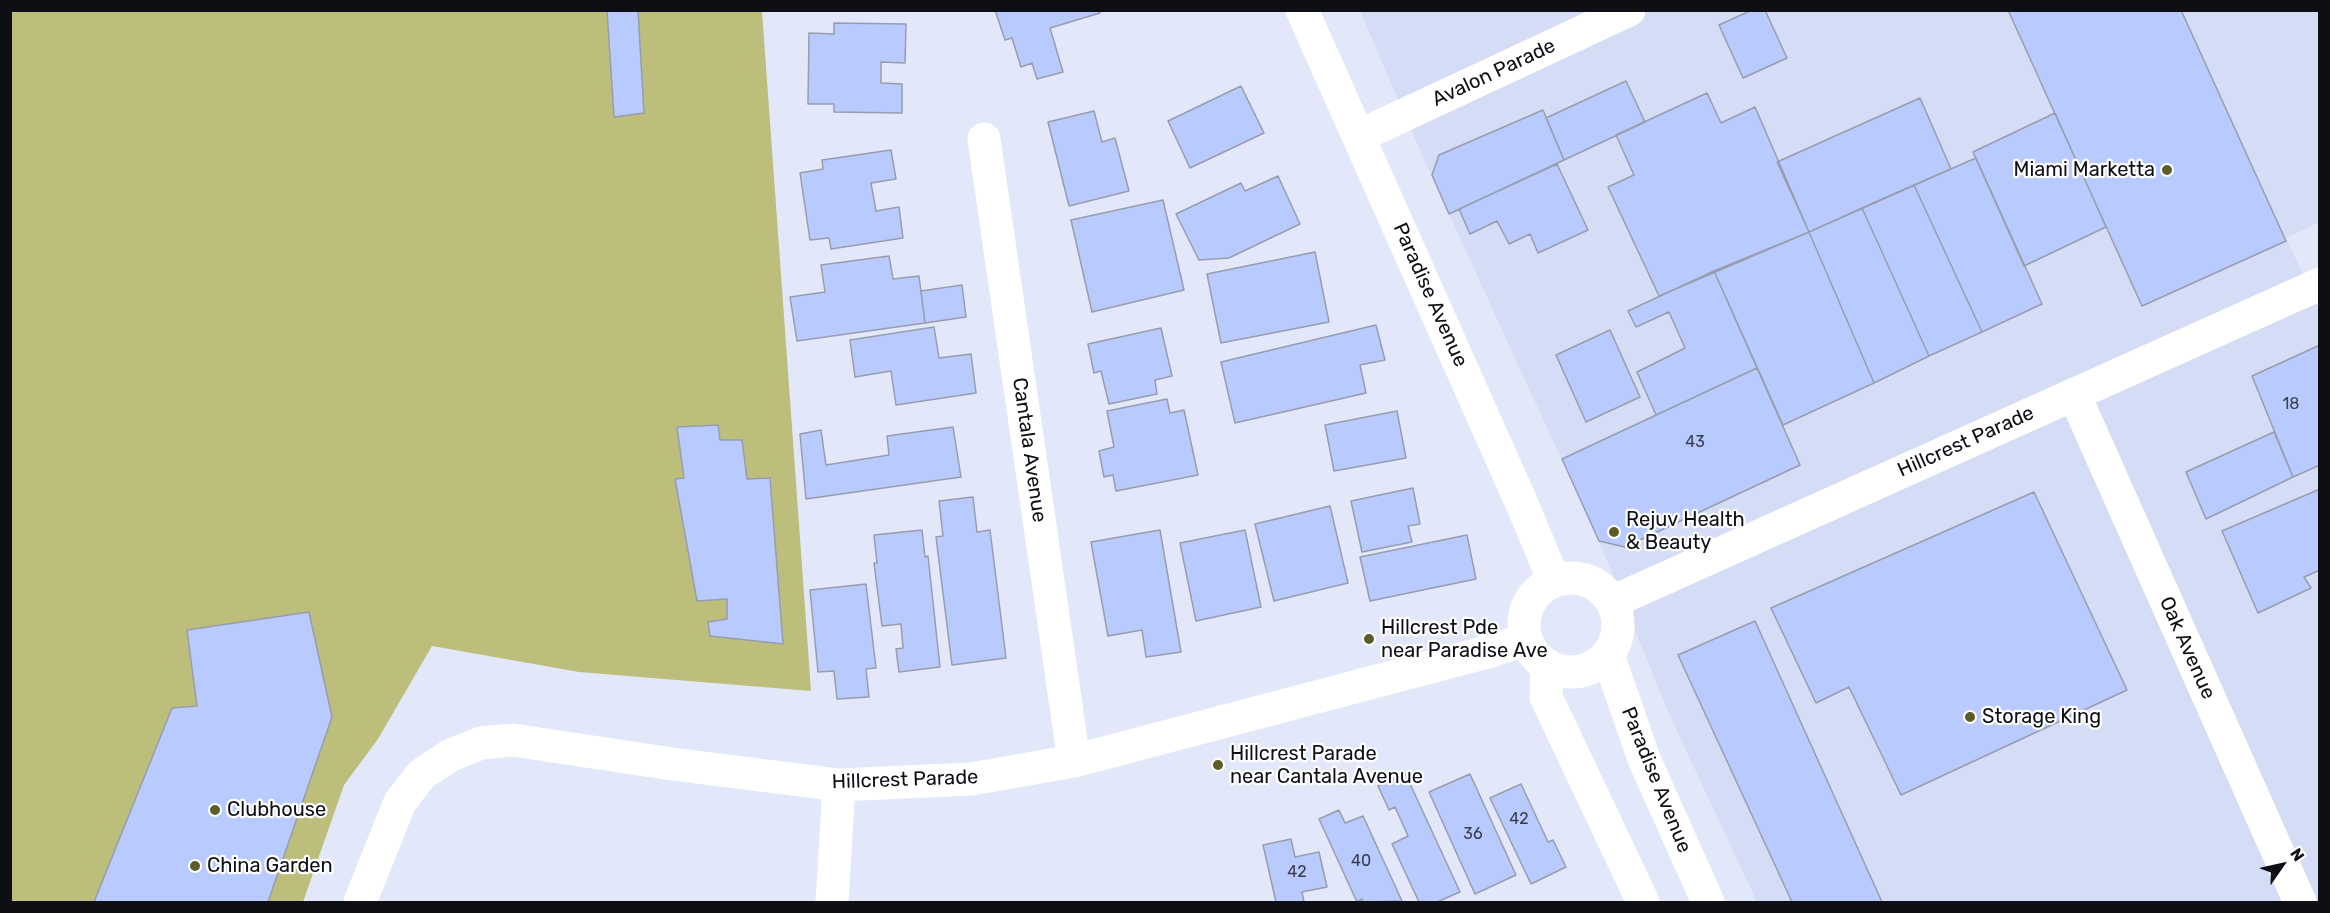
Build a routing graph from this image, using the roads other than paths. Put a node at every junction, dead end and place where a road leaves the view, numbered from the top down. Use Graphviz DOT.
graph roads {
  1 [pos="1302,10"];
  2 [pos="1629,10"];
  3 [pos="1359,136"];
  4 [pos="984,139"];
  5 [pos="2319,284"];
  6 [pos="2074,394"];
  7 [pos="1554,581"];
  8 [pos="1612,602"];
  9 [pos="1526,639"];
  10 [pos="1608,655"];
  11 [pos="1547,666"];
  12 [pos="1074,761"];
  13 [pos="839,785"];
  14 [pos="360,903"];
  15 [pos="832,903"];
  16 [pos="1643,903"];
  17 [pos="1708,903"];
  18 [pos="2301,903"];
  1 -- 3 [label="street, Paradise Avenue"];
  2 -- 3 [label="street, Avalon Parade"];
  3 -- 7 [label="street, Paradise Avenue"];
  4 -- 12 [label="street, Cantala Avenue"];
  5 -- 6 [label="street, Hillcrest Parade"];
  6 -- 8 [label="street, Hillcrest Parade"];
  6 -- 18 [label="street, Oak Avenue"];
  7 -- 8 [label="street"];
  7 -- 9 [label="street"];
  8 -- 10 [label="street"];
  9 -- 11 [label="street"];
  9 -- 12 [label="street, Hillcrest Parade"];
  10 -- 11 [label="street"];
  10 -- 17 [label="street, Paradise Avenue"];
  11 -- 16 [label="street"];
  12 -- 13 [label="street, Hillcrest Parade"];
  13 -- 14 [label="street, Hillcrest Parade"];
  13 -- 15 [label="street"];
}
